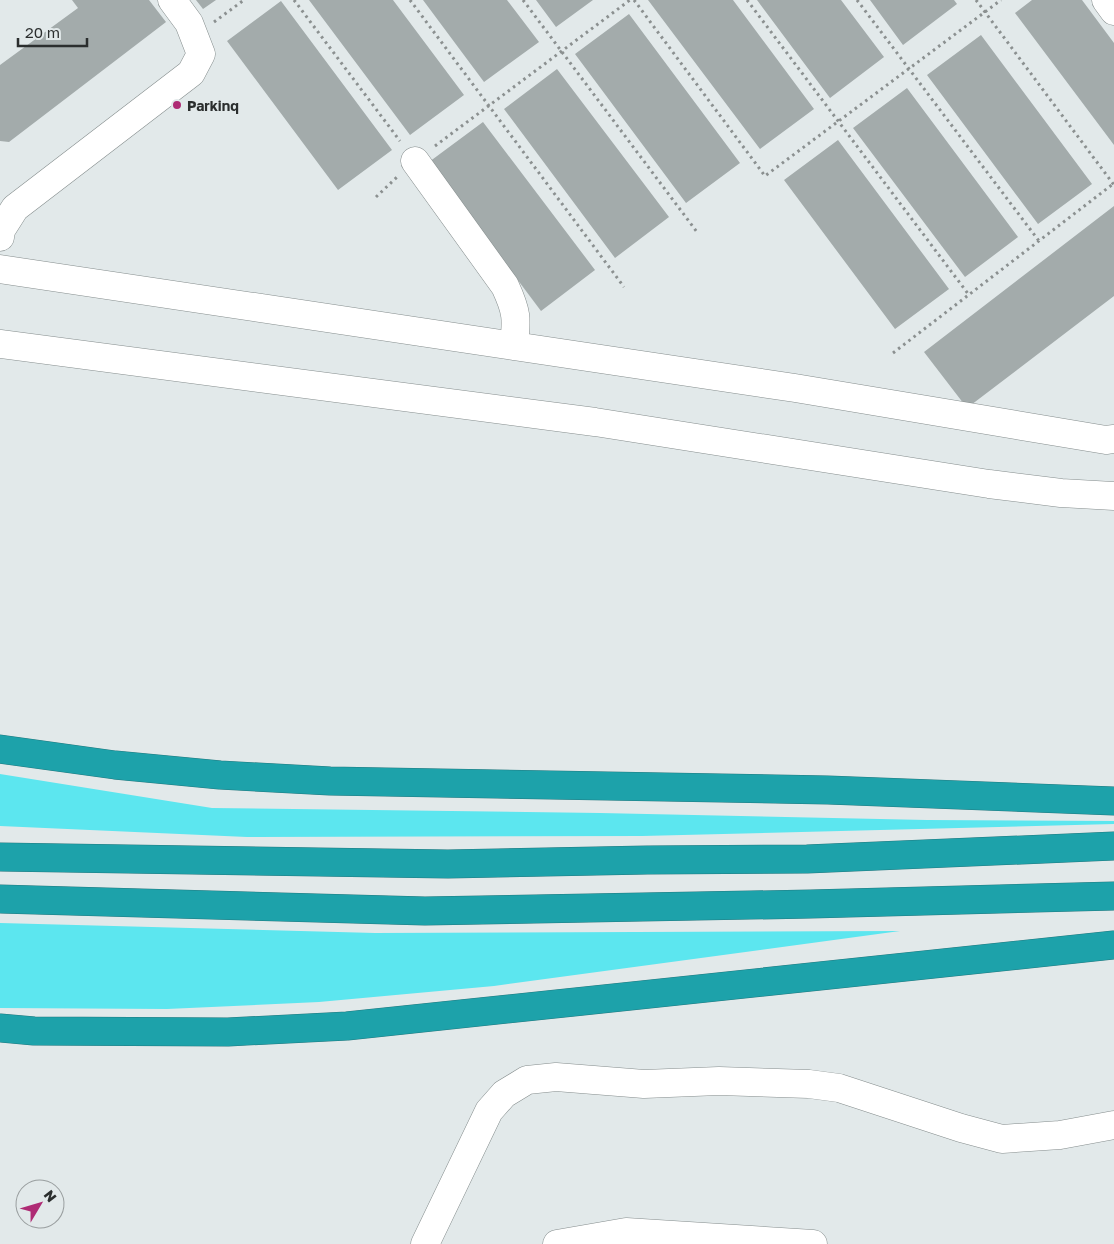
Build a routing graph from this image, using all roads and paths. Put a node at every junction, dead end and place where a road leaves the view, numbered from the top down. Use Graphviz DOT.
graph roads {
  1 [pos="172,0"];
  2 [pos="244,0"];
  3 [pos="294,0"];
  4 [pos="410,0"];
  5 [pos="523,0"];
  6 [pos="630,0"];
  7 [pos="634,0"];
  8 [pos="747,0"];
  9 [pos="857,0"];
  10 [pos="976,0"];
  11 [pos="1001,0"];
  12 [pos="1106,0"];
  13 [pos="1114,11"];
  14 [pos="985,12"];
  15 [pos="213,23"];
  16 [pos="562,51"];
  17 [pos="909,68"];
  18 [pos="489,106"];
  19 [pos="837,122"];
  20 [pos="415,161"];
  21 [pos="1114,185"];
  22 [pos="376,197"];
  23 [pos="697,232"];
  24 [pos="0,237"];
  25 [pos="1039,241"];
  26 [pos="0,269"];
  27 [pos="624,287"];
  28 [pos="969,295"];
  29 [pos="0,344"];
  30 [pos="514,346"];
  31 [pos="893,353"];
  32 [pos="1114,440"];
  33 [pos="1114,496"];
  34 [pos="0,750"];
  35 [pos="1114,801"];
  36 [pos="1114,846"];
  37 [pos="0,857"];
  38 [pos="1114,896"];
  39 [pos="0,899"];
  40 [pos="1114,945"];
  41 [pos="0,1028"];
  42 [pos="34,1031"];
  43 [pos="0,1032"];
  44 [pos="1114,1124"];
  45 [pos="425,1244"];
  46 [pos="558,1244"];
  47 [pos="813,1244"];
  1 -- 24 [label="street"];
  2 -- 15 [label="path"];
  3 -- 20 [label="path"];
  4 -- 18 [label="path"];
  5 -- 16 [label="path"];
  6 -- 16 [label="path"];
  7 -- 19 [label="path"];
  8 -- 19 [label="path"];
  9 -- 17 [label="path"];
  10 -- 14 [label="path"];
  11 -- 14 [label="path"];
  12 -- 13 [label="street"];
  14 -- 17 [label="path"];
  14 -- 21 [label="path"];
  16 -- 18 [label="path"];
  16 -- 23 [label="path"];
  17 -- 19 [label="path"];
  17 -- 25 [label="path"];
  18 -- 20 [label="path"];
  18 -- 27 [label="path"];
  19 -- 28 [label="path"];
  20 -- 22 [label="path"];
  20 -- 30 [label="street"];
  21 -- 25 [label="path"];
  25 -- 28 [label="path"];
  26 -- 30 [label="street"];
  28 -- 31 [label="path"];
  29 -- 33 [label="street"];
  30 -- 32 [label="street"];
  34 -- 35 [label="highway"];
  36 -- 37 [label="highway"];
  38 -- 39 [label="highway"];
  40 -- 42 [label="highway"];
  41 -- 42 [label="highway"];
  42 -- 43 [label="highway"];
  44 -- 45 [label="street"];
  46 -- 47 [label="street"];
}
